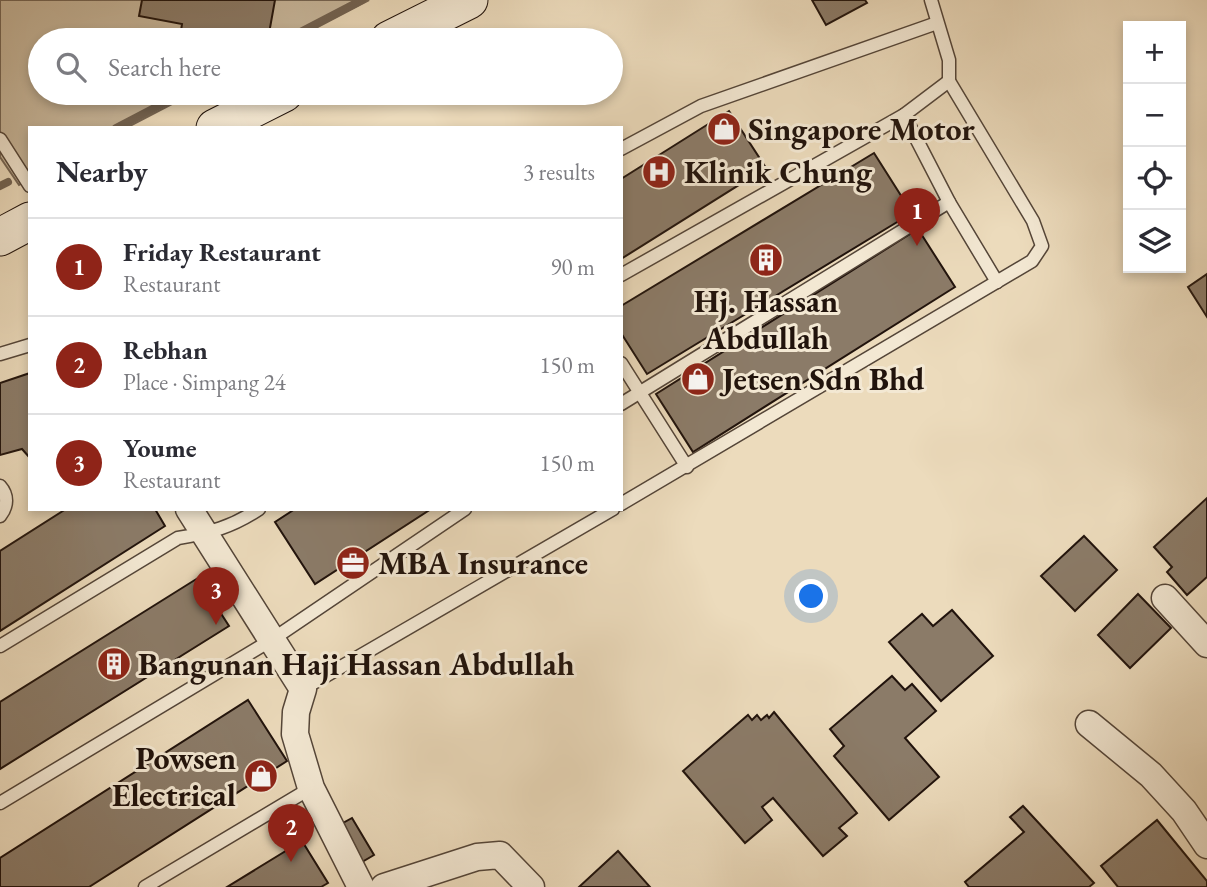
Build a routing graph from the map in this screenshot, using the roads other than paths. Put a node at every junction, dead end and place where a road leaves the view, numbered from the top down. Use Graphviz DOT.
graph roads {
  1 [pos="469,0"];
  2 [pos="931,0"];
  3 [pos="937,23"];
  4 [pos="413,28"];
  5 [pos="949,81"];
  6 [pos="260,105"];
  7 [pos="904,115"];
  8 [pos="219,126"];
  9 [pos="0,139"];
  10 [pos="623,148"];
  11 [pos="28,183"];
  12 [pos="949,202"];
  13 [pos="623,274"];
  14 [pos="997,282"];
  15 [pos="28,346"];
  16 [pos="0,354"];
  17 [pos="623,367"];
  18 [pos="638,393"];
  19 [pos="623,403"];
  20 [pos="687,467"];
  21 [pos="0,486"];
  22 [pos="623,504"];
  23 [pos="190,511"];
  24 [pos="254,511"];
  25 [pos="462,511"];
  26 [pos="610,511"];
  27 [pos="0,516"];
  28 [pos="205,534"];
  29 [pos="1165,598"];
  30 [pos="273,639"];
  31 [pos="1207,644"];
  32 [pos="0,646"];
  33 [pos="303,689"];
  34 [pos="1089,724"];
  35 [pos="311,788"];
  36 [pos="0,803"];
  37 [pos="1207,845"];
  38 [pos="145,887"];
  39 [pos="361,887"];
  40 [pos="384,887"];
  41 [pos="531,887"];
  1 -- 4 [label="street"];
  2 -- 3 [label="lane"];
  3 -- 5 [label="lane"];
  3 -- 10 [label="lane"];
  5 -- 7 [label="lane"];
  5 -- 14 [label="lane"];
  6 -- 8 [label="street"];
  7 -- 12 [label="lane"];
  7 -- 13 [label="lane"];
  9 -- 11 [label="lane"];
  12 -- 14 [label="lane"];
  12 -- 18 [label="lane"];
  14 -- 20 [label="lane"];
  15 -- 16 [label="lane"];
  17 -- 18 [label="lane"];
  18 -- 19 [label="lane"];
  18 -- 20 [label="lane"];
  20 -- 22 [label="lane"];
  21 -- 27 [label="lane"];
  23 -- 28 [label="street"];
  24 -- 28 [label="lane"];
  25 -- 30 [label="lane"];
  26 -- 33 [label="lane"];
  28 -- 30 [label="street"];
  28 -- 32 [label="lane"];
  29 -- 31 [label="street"];
  30 -- 33 [label="street"];
  30 -- 36 [label="lane"];
  33 -- 35 [label="street"];
  34 -- 37 [label="street"];
  35 -- 38 [label="lane"];
  35 -- 39 [label="street"];
  40 -- 41 [label="street"];
}
